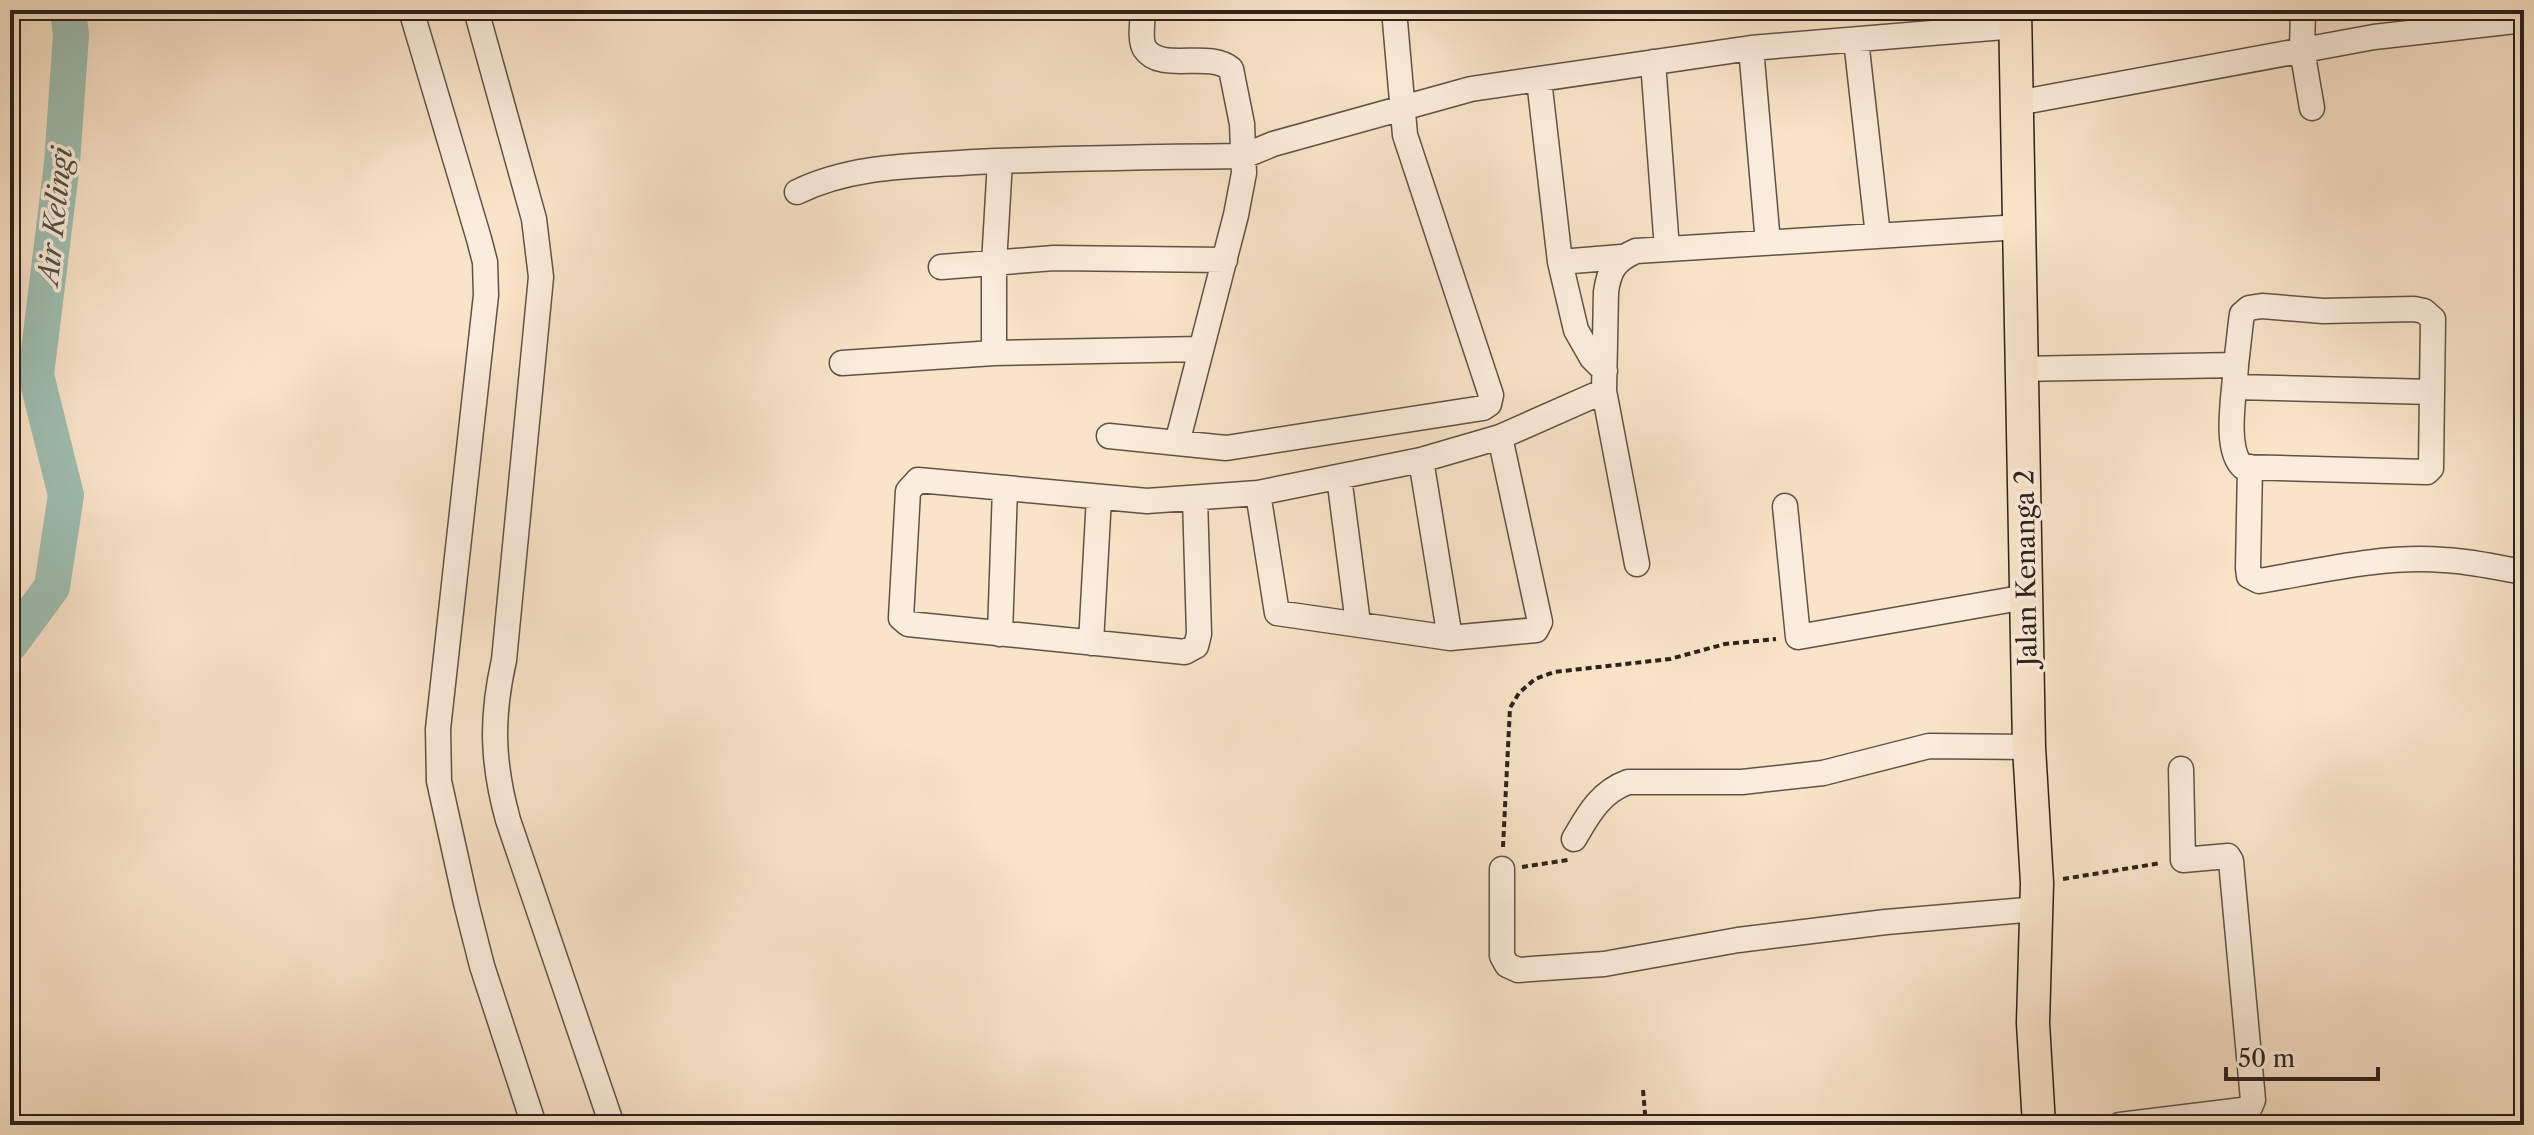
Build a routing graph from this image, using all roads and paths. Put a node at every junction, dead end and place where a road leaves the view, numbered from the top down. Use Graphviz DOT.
graph roads {
  1 [pos="411,10"];
  2 [pos="476,10"];
  3 [pos="1143,10"];
  4 [pos="1394,10"];
  5 [pos="2303,10"];
  6 [pos="2016,18"];
  7 [pos="2524,20"];
  8 [pos="1856,40"];
  9 [pos="1751,48"];
  10 [pos="2302,50"];
  11 [pos="1653,62"];
  12 [pos="1539,80"];
  13 [pos="2017,103"];
  14 [pos="1404,108"];
  15 [pos="2312,108"];
  16 [pos="1244,156"];
  17 [pos="1000,161"];
  18 [pos="797,192"];
  19 [pos="2020,227"];
  20 [pos="1878,236"];
  21 [pos="1768,243"];
  22 [pos="1667,249"];
  23 [pos="1621,257"];
  24 [pos="1225,260"];
  25 [pos="1560,262"];
  26 [pos="994,264"];
  27 [pos="941,267"];
  28 [pos="1201,349"];
  29 [pos="994,353"];
  30 [pos="842,363"];
  31 [pos="2022,369"];
  32 [pos="2235,376"];
  33 [pos="1605,381"];
  34 [pos="2432,392"];
  35 [pos="1109,436"];
  36 [pos="1500,437"];
  37 [pos="1177,443"];
  38 [pos="1421,460"];
  39 [pos="2250,467"];
  40 [pos="1339,477"];
  41 [pos="1005,488"];
  42 [pos="1258,493"];
  43 [pos="1099,497"];
  44 [pos="1195,498"];
  45 [pos="1785,506"];
  46 [pos="1637,564"];
  47 [pos="2524,572"];
  48 [pos="2026,597"];
  49 [pos="1358,623"];
  50 [pos="1000,634"];
  51 [pos="1798,637"];
  52 [pos="1450,638"];
  53 [pos="1091,643"];
  54 [pos="2029,747"];
  55 [pos="2181,769"];
  56 [pos="1574,839"];
  57 [pos="2183,860"];
  58 [pos="1502,869"];
  59 [pos="2037,896"];
  60 [pos="1643,1090"];
  61 [pos="534,1125"];
  62 [pos="612,1125"];
  63 [pos="1646,1125"];
  64 [pos="2039,1125"];
  65 [pos="2120,1125"];
  1 -- 61 [label="street"];
  2 -- 62 [label="street"];
  3 -- 16 [label="street"];
  4 -- 14 [label="street"];
  5 -- 10 [label="street"];
  6 -- 8 [label="street"];
  6 -- 13 [label="main road, Jalan Kenanga 2"];
  7 -- 10 [label="street"];
  8 -- 9 [label="street"];
  8 -- 20 [label="street"];
  9 -- 11 [label="street"];
  9 -- 21 [label="street"];
  10 -- 13 [label="street"];
  10 -- 15 [label="street"];
  11 -- 12 [label="street"];
  11 -- 22 [label="street"];
  12 -- 14 [label="street"];
  12 -- 25 [label="street"];
  13 -- 19 [label="main road, Jalan Kenanga 2"];
  14 -- 16 [label="street"];
  14 -- 37 [label="street"];
  16 -- 17 [label="street"];
  16 -- 24 [label="street"];
  17 -- 18 [label="street"];
  17 -- 26 [label="street"];
  19 -- 20 [label="street"];
  19 -- 31 [label="main road, Jalan Kenanga 2"];
  20 -- 21 [label="street"];
  21 -- 22 [label="street"];
  22 -- 23 [label="street"];
  23 -- 25 [label="street"];
  23 -- 33 [label="street"];
  24 -- 26 [label="street"];
  24 -- 28 [label="street"];
  25 -- 33 [label="street"];
  26 -- 27 [label="street"];
  26 -- 29 [label="street"];
  28 -- 29 [label="street"];
  28 -- 37 [label="street"];
  29 -- 30 [label="street"];
  31 -- 32 [label="street"];
  31 -- 48 [label="main road, Jalan Kenanga 2"];
  32 -- 34 [label="street"];
  32 -- 34 [label="street"];
  32 -- 39 [label="street"];
  33 -- 36 [label="street"];
  33 -- 46 [label="street"];
  34 -- 39 [label="street"];
  35 -- 37 [label="street"];
  36 -- 38 [label="street"];
  36 -- 52 [label="street"];
  38 -- 40 [label="street"];
  38 -- 52 [label="street"];
  39 -- 47 [label="street"];
  40 -- 42 [label="street"];
  40 -- 49 [label="street"];
  41 -- 43 [label="street"];
  41 -- 50 [label="street"];
  41 -- 50 [label="street"];
  42 -- 44 [label="street"];
  42 -- 49 [label="street"];
  43 -- 44 [label="street"];
  43 -- 53 [label="street"];
  44 -- 53 [label="street"];
  45 -- 51 [label="street"];
  48 -- 51 [label="street"];
  48 -- 54 [label="main road, Jalan Kenanga 2"];
  49 -- 52 [label="street"];
  50 -- 53 [label="street"];
  51 -- 58 [label="path"];
  54 -- 56 [label="street"];
  54 -- 59 [label="main road, Jalan Kenanga 2"];
  55 -- 57 [label="street"];
  56 -- 58 [label="path"];
  57 -- 59 [label="path"];
  57 -- 65 [label="street"];
  58 -- 59 [label="street"];
  59 -- 64 [label="main road, Jalan Kenanga 2"];
  60 -- 63 [label="path"];
}
